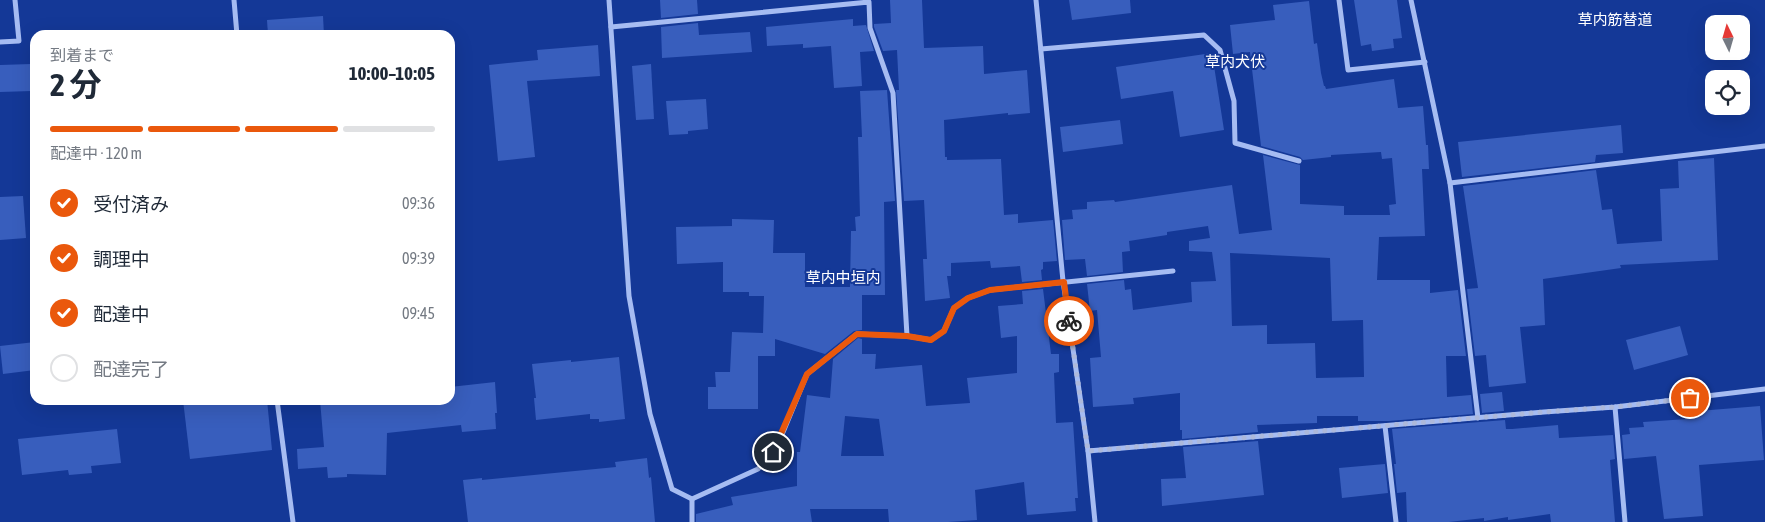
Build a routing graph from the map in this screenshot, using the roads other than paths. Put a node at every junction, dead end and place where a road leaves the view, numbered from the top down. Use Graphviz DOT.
graph roads {
  1 [pos="15,0"];
  2 [pos="234,0"];
  3 [pos="609,0"];
  4 [pos="1036,0"];
  5 [pos="1338,0"];
  6 [pos="1412,0"];
  7 [pos="611,27"];
  8 [pos="237,30"];
  9 [pos="0,42"];
  10 [pos="1041,50"];
  11 [pos="1425,62"];
  12 [pos="1765,146"];
  13 [pos="1299,161"];
  14 [pos="1450,183"];
  15 [pos="1173,272"];
  16 [pos="1064,282"];
  17 [pos="907,336"];
  18 [pos="1765,389"];
  19 [pos="278,405"];
  20 [pos="1615,407"];
  21 [pos="1478,418"];
  22 [pos="1385,426"];
  23 [pos="1088,451"];
  24 [pos="692,499"];
  25 [pos="293,522"];
  26 [pos="692,522"];
  27 [pos="1095,522"];
  28 [pos="1396,522"];
  29 [pos="1625,522"];
  1 -- 9 [label="street"];
  2 -- 8 [label="street"];
  3 -- 7 [label="street"];
  4 -- 10 [label="street"];
  5 -- 11 [label="street"];
  6 -- 11 [label="street"];
  7 -- 17 [label="street"];
  7 -- 24 [label="street"];
  10 -- 13 [label="street"];
  10 -- 16 [label="street"];
  11 -- 14 [label="street"];
  12 -- 14 [label="street"];
  14 -- 21 [label="street"];
  15 -- 16 [label="street"];
  16 -- 17 [label="street"];
  16 -- 23 [label="street"];
  17 -- 24 [label="street"];
  18 -- 20 [label="street"];
  19 -- 25 [label="street"];
  20 -- 21 [label="street"];
  20 -- 29 [label="street"];
  21 -- 22 [label="street"];
  22 -- 23 [label="street"];
  22 -- 28 [label="street"];
  23 -- 27 [label="street"];
  24 -- 26 [label="street"];
}
